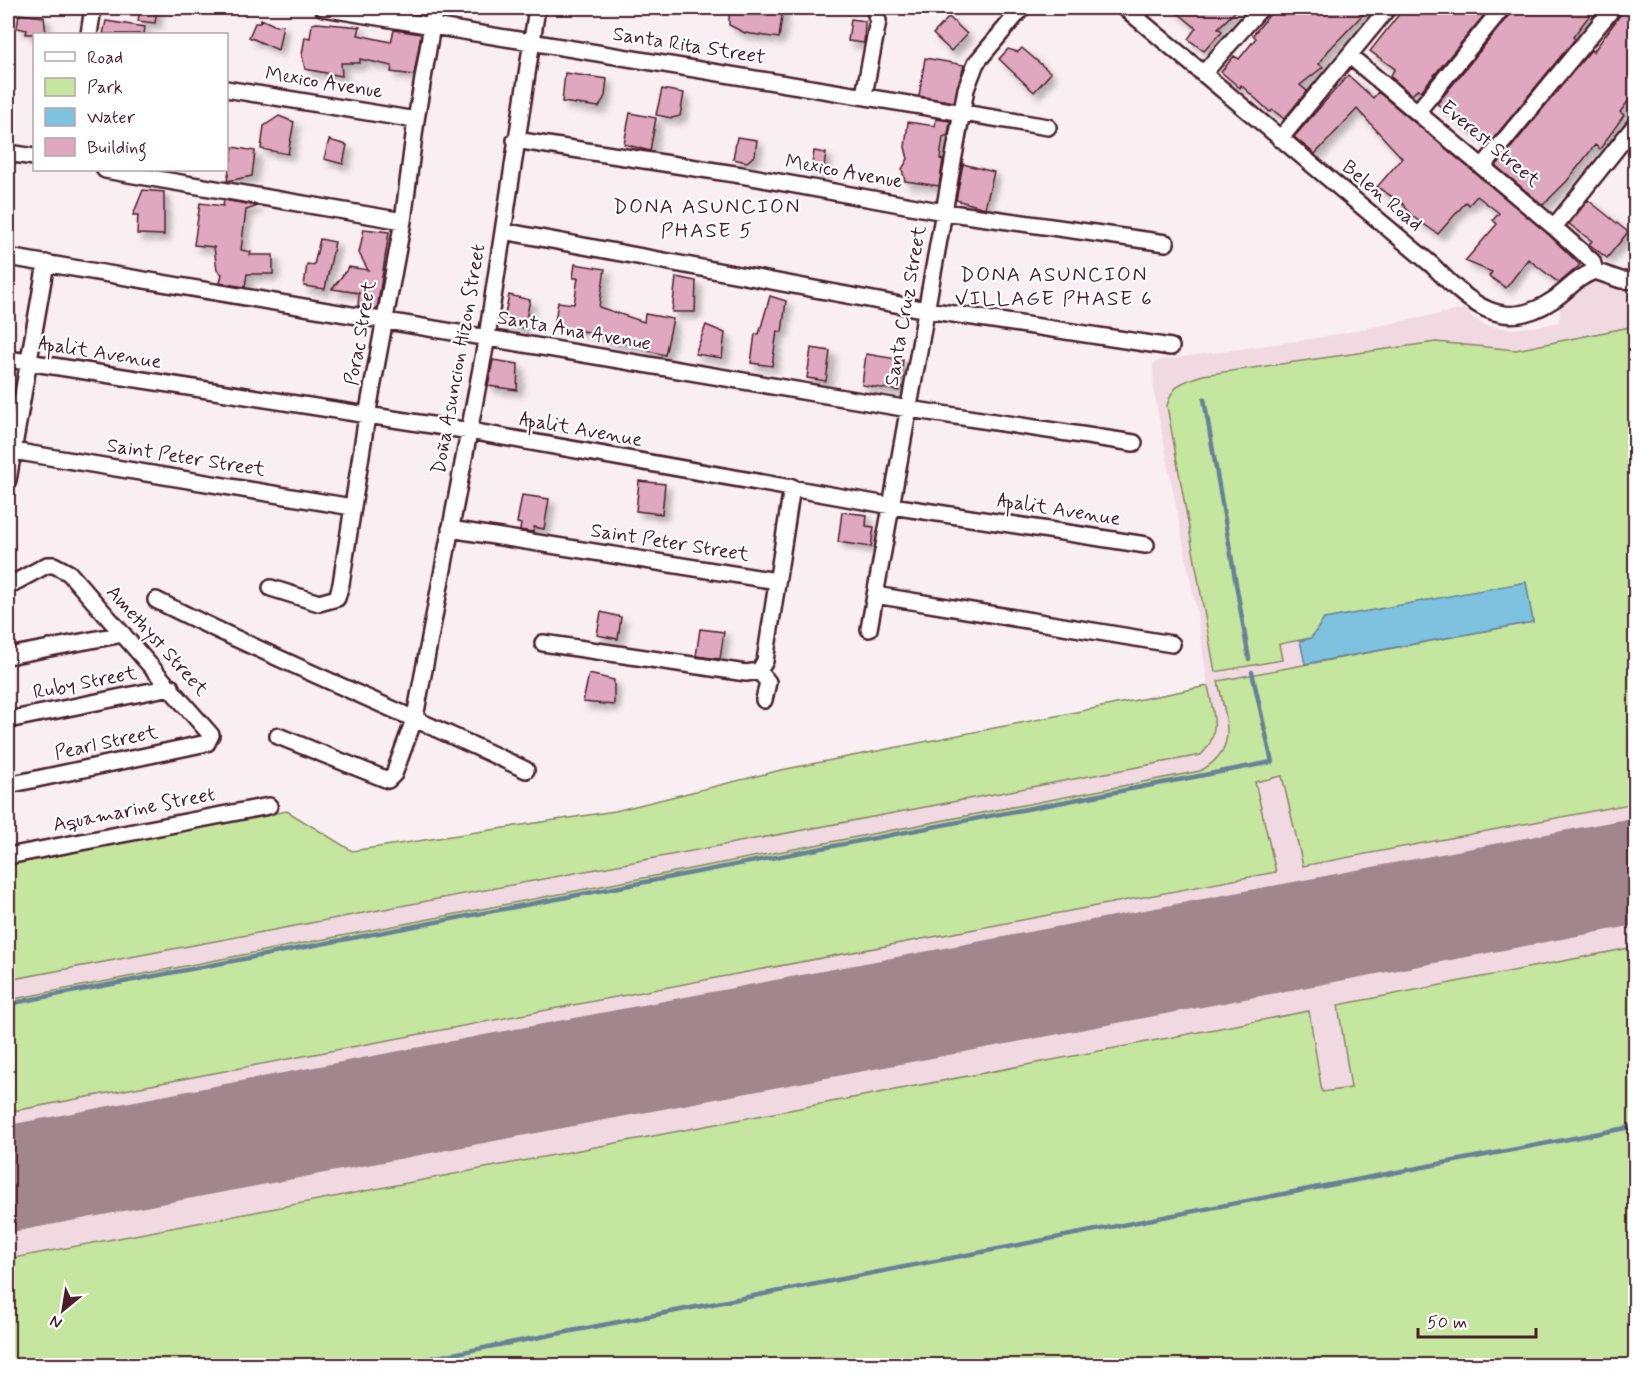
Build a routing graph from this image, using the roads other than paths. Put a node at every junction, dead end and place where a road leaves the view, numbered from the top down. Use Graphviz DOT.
graph roads {
  1 [pos="93,8"];
  2 [pos="323,8"];
  3 [pos="435,8"];
  4 [pos="537,8"];
  5 [pos="1022,8"];
  6 [pos="1125,8"];
  7 [pos="1261,8"];
  8 [pos="1388,8"];
  9 [pos="1502,8"];
  10 [pos="1613,8"];
  11 [pos="876,14"];
  12 [pos="432,25"];
  13 [pos="89,33"];
  14 [pos="532,42"];
  15 [pos="1350,56"];
  16 [pos="1203,74"];
  17 [pos="228,88"];
  18 [pos="864,95"];
  19 [pos="1418,111"];
  20 [pos="962,114"];
  21 [pos="416,120"];
  22 [pos="1635,124"];
  23 [pos="1048,127"];
  24 [pos="1280,139"];
  25 [pos="515,140"];
  26 [pos="8,153"];
  27 [pos="33,157"];
  28 [pos="1484,165"];
  29 [pos="111,171"];
  30 [pos="944,212"];
  31 [pos="403,221"];
  32 [pos="1554,227"];
  33 [pos="503,231"];
  34 [pos="1166,243"];
  35 [pos="8,257"];
  36 [pos="46,263"];
  37 [pos="1595,271"];
  38 [pos="1635,281"];
  39 [pos="927,310"];
  40 [pos="385,320"];
  41 [pos="487,338"];
  42 [pos="1171,347"];
  43 [pos="8,359"];
  44 [pos="28,363"];
  45 [pos="909,409"];
  46 [pos="367,416"];
  47 [pos="470,431"];
  48 [pos="1134,443"];
  49 [pos="13,451"];
  50 [pos="8,480"];
  51 [pos="792,487"];
  52 [pos="891,506"];
  53 [pos="352,507"];
  54 [pos="450,530"];
  55 [pos="1146,545"];
  56 [pos="777,582"];
  57 [pos="8,586"];
  58 [pos="271,588"];
  59 [pos="875,595"];
  60 [pos="156,600"];
  61 [pos="869,629"];
  62 [pos="123,634"];
  63 [pos="543,643"];
  64 [pos="1172,644"];
  65 [pos="8,657"];
  66 [pos="759,671"];
  67 [pos="171,687"];
  68 [pos="764,700"];
  69 [pos="415,717"];
  70 [pos="8,720"];
  71 [pos="278,736"];
  72 [pos="211,738"];
  73 [pos="526,770"];
  74 [pos="8,786"];
  75 [pos="269,806"];
  76 [pos="8,856"];
  1 -- 13 [label="street"];
  2 -- 12 [label="street, Santa Rita Street"];
  3 -- 12 [label="street, Porac Street"];
  4 -- 14 [label="street, Doña Asuncion Hizon Street"];
  5 -- 20 [label="street, Santa Cruz Street"];
  6 -- 16 [label="street, Belen Road"];
  7 -- 16 [label="street"];
  8 -- 15 [label="street"];
  9 -- 19 [label="street"];
  10 -- 28 [label="street"];
  11 -- 18 [label="street"];
  12 -- 14 [label="street, Santa Rita Street"];
  12 -- 21 [label="street, Porac Street"];
  14 -- 18 [label="street, Santa Rita Street"];
  14 -- 25 [label="street, Doña Asuncion Hizon Street"];
  15 -- 19 [label="street, Everest Street"];
  15 -- 24 [label="street"];
  16 -- 24 [label="street, Belen Road"];
  17 -- 21 [label="street, Mexico Avenue"];
  18 -- 20 [label="street, Santa Rita Street"];
  19 -- 28 [label="street, Everest Street"];
  20 -- 23 [label="street, Santa Rita Street"];
  20 -- 30 [label="street, Santa Cruz Street"];
  21 -- 31 [label="street, Porac Street"];
  22 -- 32 [label="street"];
  24 -- 37 [label="street, Belen Road"];
  25 -- 30 [label="street, Mexico Avenue"];
  25 -- 33 [label="street, Doña Asuncion Hizon Street"];
  26 -- 27 [label="street"];
  28 -- 32 [label="street, Everest Street"];
  29 -- 31 [label="street"];
  30 -- 34 [label="street, Mexico Avenue"];
  30 -- 39 [label="street, Santa Cruz Street"];
  31 -- 40 [label="street, Porac Street"];
  32 -- 37 [label="street, Everest Street"];
  33 -- 39 [label="street"];
  33 -- 41 [label="street, Doña Asuncion Hizon Street"];
  35 -- 36 [label="street, Santa Ana Avenue"];
  36 -- 40 [label="street, Santa Ana Avenue"];
  36 -- 44 [label="street"];
  37 -- 38 [label="street"];
  39 -- 42 [label="street"];
  39 -- 45 [label="street, Santa Cruz Street"];
  40 -- 41 [label="street, Santa Ana Avenue"];
  40 -- 46 [label="street, Porac Street"];
  41 -- 45 [label="street, Santa Ana Avenue"];
  41 -- 47 [label="street, Doña Asuncion Hizon Street"];
  43 -- 44 [label="street, Apalit Avenue"];
  44 -- 46 [label="street, Apalit Avenue"];
  44 -- 49 [label="street"];
  45 -- 48 [label="street, Santa Ana Avenue"];
  45 -- 52 [label="street, Santa Cruz Street"];
  46 -- 47 [label="street, Apalit Avenue"];
  46 -- 53 [label="street, Porac Street"];
  47 -- 51 [label="street, Apalit Avenue"];
  47 -- 54 [label="street, Doña Asuncion Hizon Street"];
  49 -- 50 [label="street"];
  49 -- 53 [label="street, Saint Peter Street"];
  51 -- 52 [label="street, Apalit Avenue"];
  51 -- 56 [label="street"];
  52 -- 55 [label="street, Apalit Avenue"];
  52 -- 59 [label="street, Santa Cruz Street"];
  53 -- 58 [label="street, Porac Street"];
  54 -- 56 [label="street, Saint Peter Street"];
  54 -- 69 [label="street, Doña Asuncion Hizon Street"];
  56 -- 66 [label="street"];
  57 -- 62 [label="street, Amethyst Street"];
  59 -- 61 [label="street, Santa Cruz Street"];
  59 -- 64 [label="street"];
  60 -- 69 [label="street"];
  62 -- 65 [label="street"];
  62 -- 67 [label="street, Amethyst Street"];
  63 -- 66 [label="street"];
  66 -- 68 [label="street"];
  67 -- 70 [label="street, Ruby Street"];
  67 -- 72 [label="street, Amethyst Street"];
  69 -- 71 [label="street, Doña Asuncion Hizon Street"];
  69 -- 73 [label="street"];
  72 -- 74 [label="street, Pearl Street"];
  75 -- 76 [label="street, Aquamarine Street"];
}
